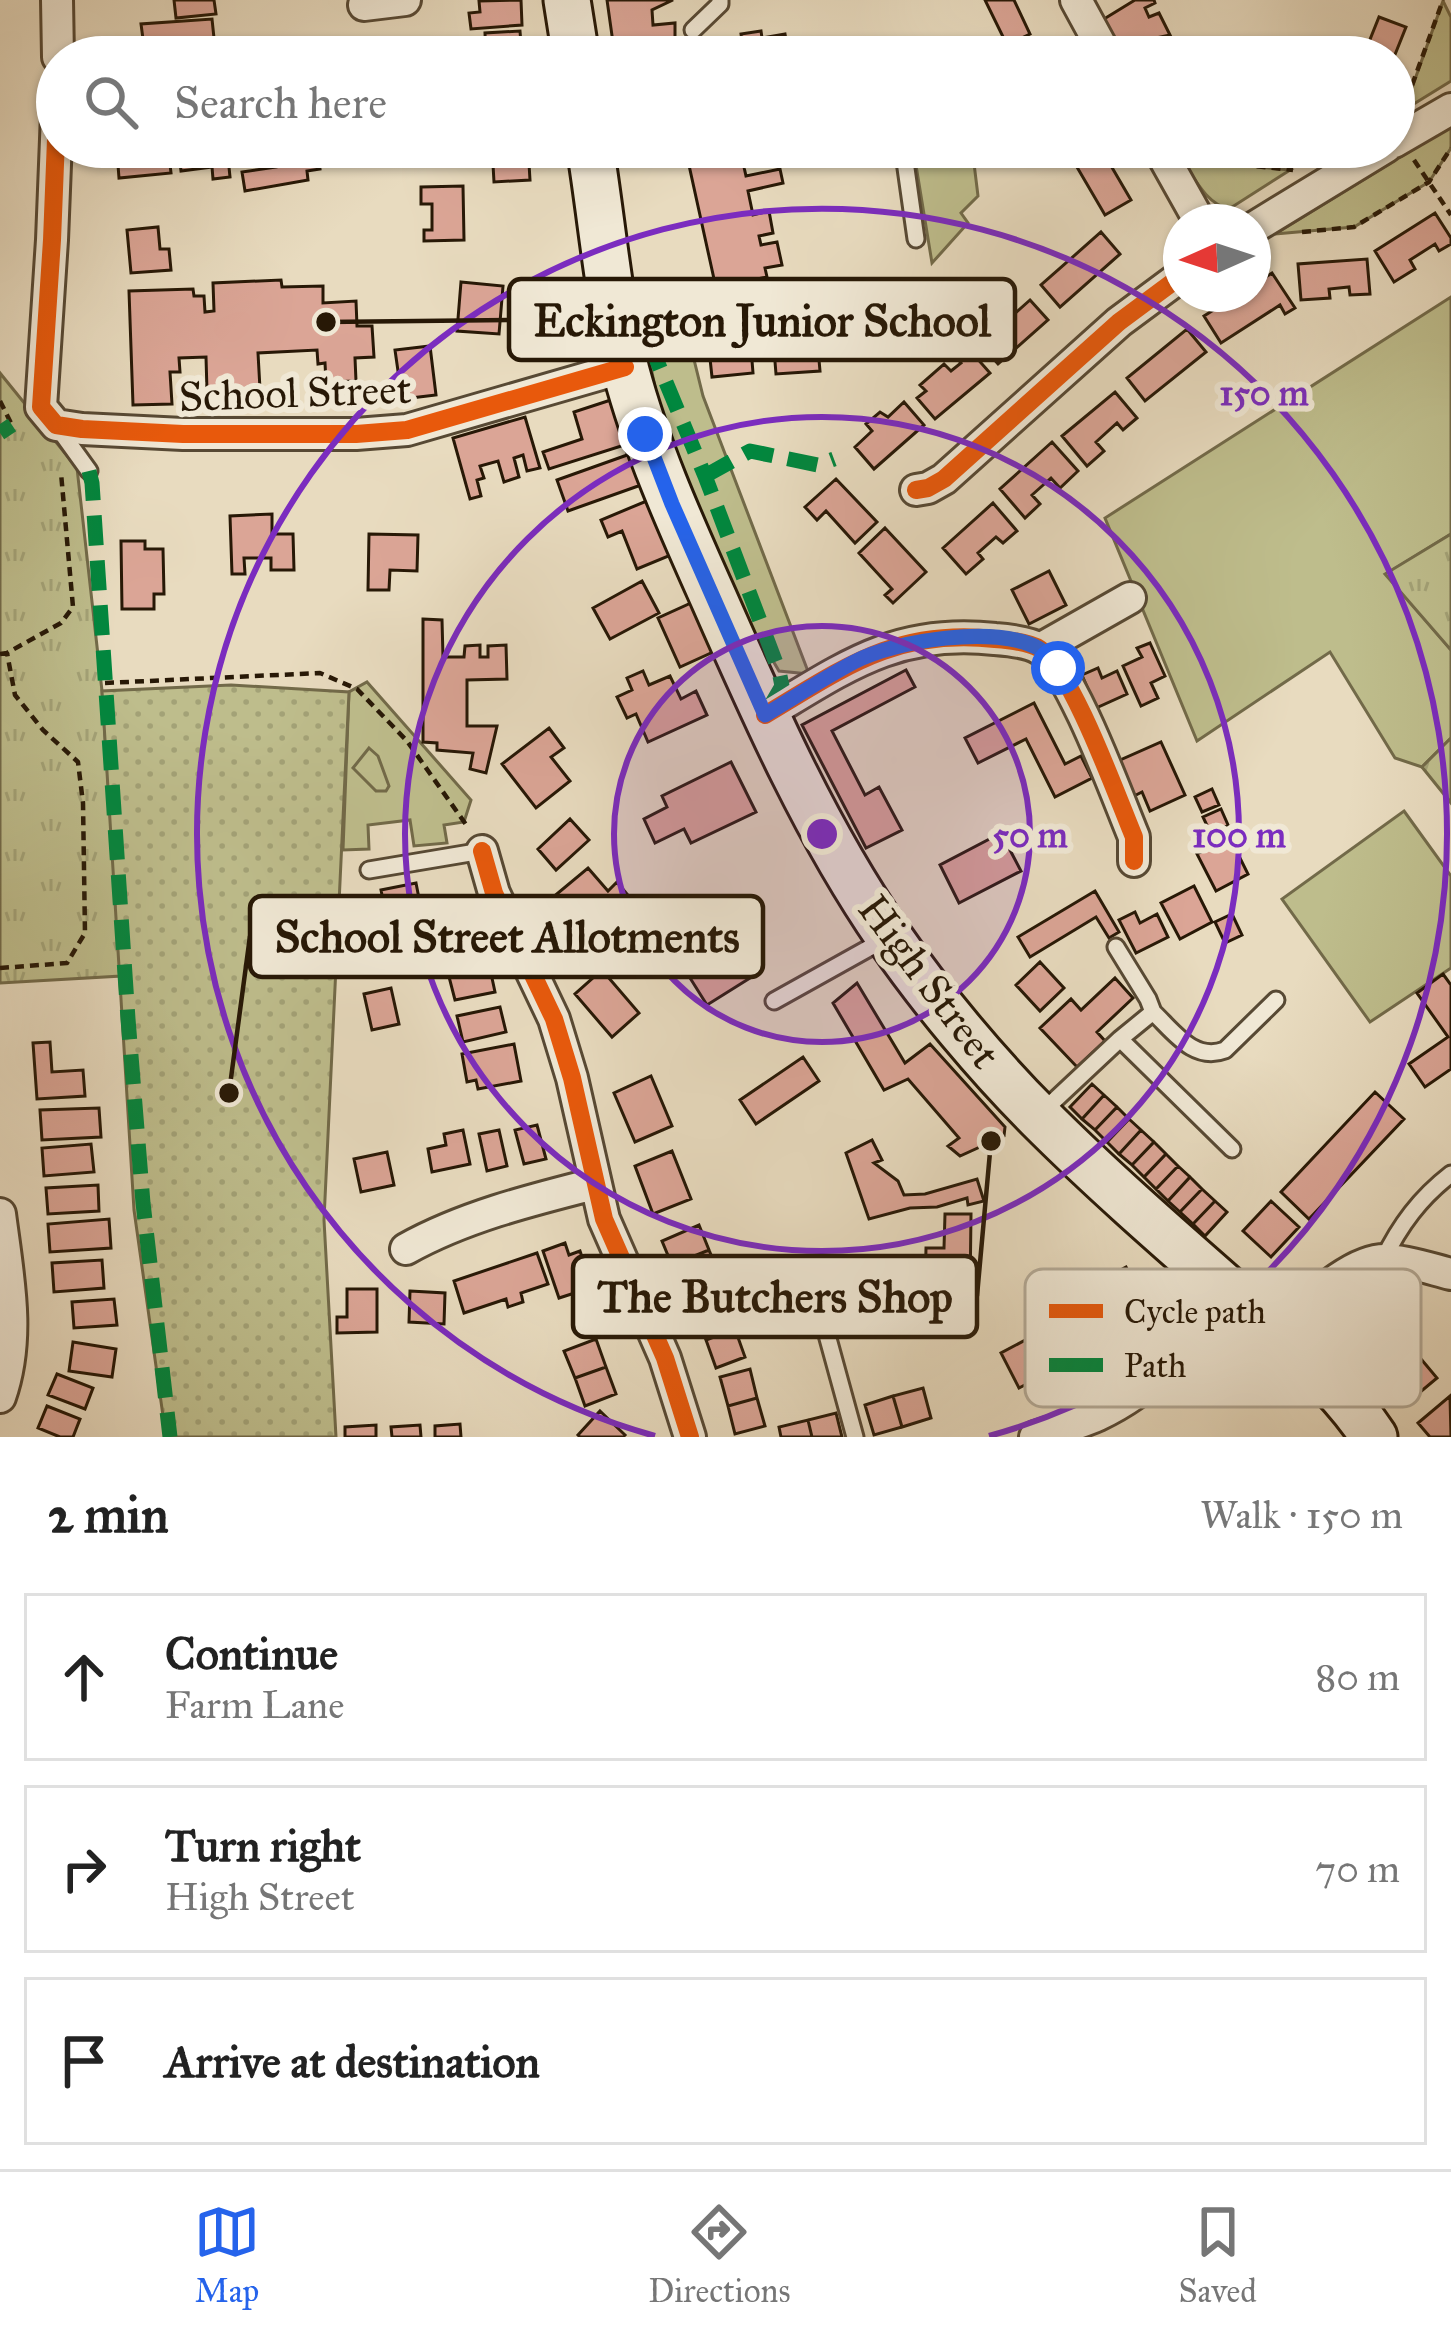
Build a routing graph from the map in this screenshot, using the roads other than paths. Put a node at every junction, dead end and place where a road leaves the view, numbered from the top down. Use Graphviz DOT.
graph roads {
  1 [pos="57,0"];
  2 [pos="405,0"];
  3 [pos="567,0"];
  4 [pos="720,0"];
  5 [pos="1076,0"];
  6 [pos="364,5"];
  7 [pos="693,30"];
  8 [pos="58,36"];
  9 [pos="573,36"];
  10 [pos="1096,36"];
  11 [pos="1451,109"];
  12 [pos="1415,130"];
  13 [pos="55,168"];
  14 [pos="593,168"];
  15 [pos="906,168"];
  16 [pos="1170,168"];
  17 [pos="1352,168"];
  18 [pos="1191,204"];
  19 [pos="1271,217"];
  20 [pos="916,239"];
  21 [pos="1163,289"];
  22 [pos="625,368"];
  23 [pos="48,416"];
  24 [pos="89,471"];
  25 [pos="916,490"];
  26 [pos="1130,598"];
  27 [pos="1040,649"];
  28 [pos="765,715"];
  29 [pos="482,850"];
  30 [pos="1134,861"];
  31 [pos="369,870"];
  32 [pos="889,936"];
  33 [pos="1115,947"];
  34 [pos="774,1000"];
  35 [pos="1276,1000"];
  36 [pos="1153,1012"];
  37 [pos="1120,1039"];
  38 [pos="1038,1116"];
  39 [pos="1232,1149"];
  40 [pos="1451,1174"];
  41 [pos="594,1184"];
  42 [pos="0,1214"];
  43 [pos="417,1232"];
  44 [pos="1383,1260"];
  45 [pos="1204,1269"];
  46 [pos="1356,1269"];
  47 [pos="1451,1274"];
  48 [pos="884,1292"];
  49 [pos="821,1313"];
  50 [pos="788,1322"];
  51 [pos="0,1397"];
  52 [pos="1112,1407"];
  53 [pos="1353,1407"];
  54 [pos="690,1437"];
  55 [pos="855,1437"];
  56 [pos="1035,1437"];
  57 [pos="1375,1437"];
  1 -- 8 [label="street"];
  2 -- 6 [label="street"];
  3 -- 9 [label="main road"];
  4 -- 7 [label="lane"];
  5 -- 10 [label="street"];
  11 -- 12 [label="street"];
  13 -- 23 [label="street"];
  14 -- 22 [label="main road, High Street"];
  15 -- 20 [label="lane"];
  16 -- 18 [label="street"];
  17 -- 19 [label="street"];
  21 -- 25 [label="street"];
  22 -- 23 [label="street, School Street"];
  22 -- 28 [label="main road, High Street"];
  23 -- 24 [label="lane"];
  26 -- 27 [label="street"];
  27 -- 28 [label="street"];
  27 -- 30 [label="street"];
  28 -- 32 [label="main road, High Street"];
  29 -- 31 [label="lane"];
  29 -- 41 [label="street"];
  32 -- 34 [label="lane"];
  32 -- 38 [label="main road, High Street"];
  33 -- 36 [label="lane"];
  35 -- 36 [label="lane"];
  36 -- 37 [label="lane"];
  37 -- 38 [label="lane"];
  37 -- 39 [label="lane"];
  38 -- 45 [label="main road, High Street"];
  40 -- 44 [label="lane"];
  41 -- 43 [label="street"];
  41 -- 54 [label="street"];
  42 -- 51 [label="street"];
  44 -- 46 [label="street"];
  44 -- 47 [label="street"];
  48 -- 49 [label="lane"];
  49 -- 50 [label="lane"];
  49 -- 55 [label="lane"];
  52 -- 56 [label="street"];
  53 -- 57 [label="main road, High Street"];
}
